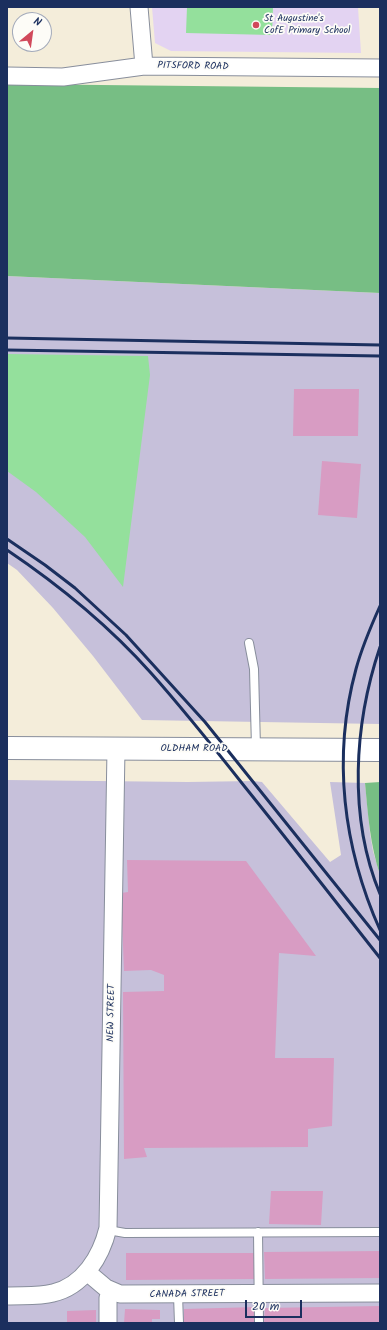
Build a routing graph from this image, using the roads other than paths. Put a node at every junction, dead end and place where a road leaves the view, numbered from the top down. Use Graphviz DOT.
graph roads {
  1 [pos="139,7"];
  2 [pos="144,66"];
  3 [pos="380,68"];
  4 [pos="7,76"];
  5 [pos="249,643"];
  6 [pos="7,748"];
  7 [pos="116,749"];
  8 [pos="256,749"];
  9 [pos="380,750"];
  10 [pos="108,1230"];
  11 [pos="258,1232"];
  12 [pos="380,1232"];
  13 [pos="87,1272"];
  14 [pos="110,1290"];
  15 [pos="380,1293"];
  16 [pos="258,1294"];
  17 [pos="178,1295"];
  18 [pos="7,1296"];
  19 [pos="108,1323"];
  20 [pos="179,1323"];
  21 [pos="259,1323"];
  1 -- 2 [label="street"];
  2 -- 3 [label="street, PITSFORD ROAD"];
  2 -- 4 [label="street, PITSFORD ROAD"];
  5 -- 8 [label="lane"];
  6 -- 7 [label="highway, OLDHAM ROAD"];
  7 -- 8 [label="highway, OLDHAM ROAD"];
  7 -- 10 [label="street, NEW STREET"];
  8 -- 9 [label="highway, OLDHAM ROAD"];
  10 -- 11 [label="lane"];
  10 -- 13 [label="street, NEW STREET"];
  11 -- 12 [label="lane"];
  11 -- 16 [label="lane"];
  13 -- 14 [label="street, CANADA STREET"];
  13 -- 18 [label="street"];
  14 -- 17 [label="street, CANADA STREET"];
  14 -- 19 [label="street"];
  15 -- 16 [label="street, CANADA STREET"];
  16 -- 17 [label="street, CANADA STREET"];
  16 -- 21 [label="lane"];
  17 -- 20 [label="lane"];
}
